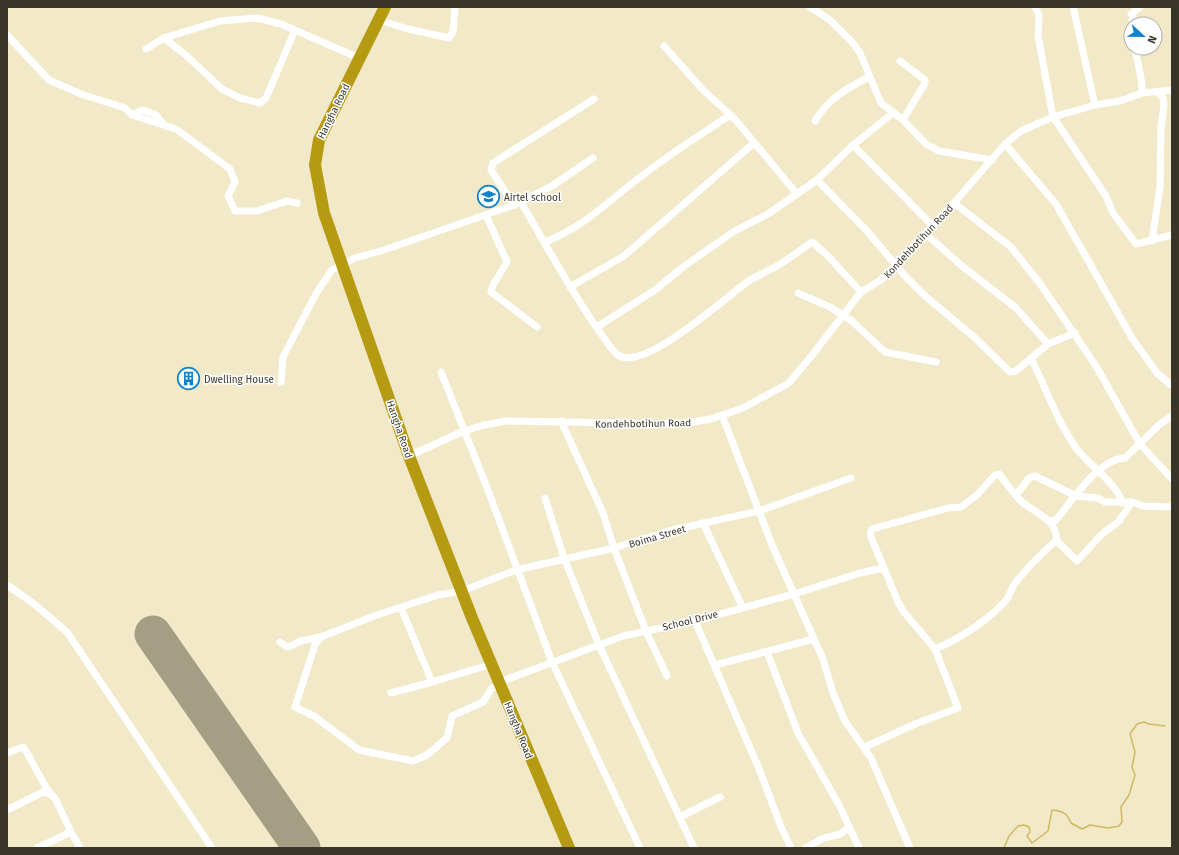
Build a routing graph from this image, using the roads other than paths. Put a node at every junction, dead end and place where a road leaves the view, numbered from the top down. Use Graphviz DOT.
graph roads {
  1 [pos="385,7"];
  2 [pos="455,7"];
  3 [pos="810,7"];
  4 [pos="1035,7"];
  5 [pos="1073,7"];
  6 [pos="1127,7"];
  7 [pos="1140,7"];
  8 [pos="1131,14"];
  9 [pos="379,20"];
  10 [pos="295,30"];
  11 [pos="7,35"];
  12 [pos="164,38"];
  13 [pos="664,46"];
  14 [pos="146,49"];
  15 [pos="1136,56"];
  16 [pos="359,58"];
  17 [pos="900,61"];
  18 [pos="869,78"];
  19 [pos="1172,90"];
  20 [pos="1158,92"];
  21 [pos="1142,93"];
  22 [pos="594,99"];
  23 [pos="1095,105"];
  24 [pos="893,113"];
  25 [pos="730,117"];
  26 [pos="1054,118"];
  27 [pos="903,120"];
  28 [pos="814,121"];
  29 [pos="754,143"];
  30 [pos="1005,144"];
  31 [pos="853,145"];
  32 [pos="593,158"];
  33 [pos="992,160"];
  34 [pos="817,180"];
  35 [pos="797,194"];
  36 [pos="521,202"];
  37 [pos="297,203"];
  38 [pos="954,203"];
  39 [pos="514,205"];
  40 [pos="486,215"];
  41 [pos="932,225"];
  42 [pos="925,232"];
  43 [pos="1172,235"];
  44 [pos="1152,241"];
  45 [pos="545,242"];
  46 [pos="895,264"];
  47 [pos="343,265"];
  48 [pos="570,287"];
  49 [pos="861,292"];
  50 [pos="798,293"];
  51 [pos="842,314"];
  52 [pos="537,326"];
  53 [pos="597,327"];
  54 [pos="1074,333"];
  55 [pos="1048,344"];
  56 [pos="1031,358"];
  57 [pos="936,362"];
  58 [pos="441,372"];
  59 [pos="281,382"];
  60 [pos="1172,386"];
  61 [pos="722,416"];
  62 [pos="1172,416"];
  63 [pos="561,421"];
  64 [pos="464,431"];
  65 [pos="1140,444"];
  66 [pos="409,456"];
  67 [pos="1098,471"];
  68 [pos="851,478"];
  69 [pos="1172,479"];
  70 [pos="1016,495"];
  71 [pos="1076,496"];
  72 [pos="545,498"];
  73 [pos="1132,502"];
  74 [pos="1122,503"];
  75 [pos="1172,507"];
  76 [pos="759,511"];
  77 [pos="1048,520"];
  78 [pos="703,523"];
  79 [pos="1057,541"];
  80 [pos="614,548"];
  81 [pos="564,558"];
  82 [pos="884,568"];
  83 [pos="516,570"];
  84 [pos="7,585"];
  85 [pos="462,591"];
  86 [pos="794,594"];
  87 [pos="742,606"];
  88 [pos="401,608"];
  89 [pos="695,621"];
  90 [pos="646,631"];
  91 [pos="321,637"];
  92 [pos="814,639"];
  93 [pos="280,642"];
  94 [pos="599,645"];
  95 [pos="935,649"];
  96 [pos="767,652"];
  97 [pos="552,662"];
  98 [pos="492,664"];
  99 [pos="715,665"];
  100 [pos="667,676"];
  101 [pos="432,682"];
  102 [pos="500,684"];
  103 [pos="391,693"];
  104 [pos="865,747"];
  105 [pos="7,753"];
  106 [pos="51,794"];
  107 [pos="720,797"];
  108 [pos="7,810"];
  109 [pos="680,817"];
  110 [pos="849,828"];
  111 [pos="71,832"];
  112 [pos="37,848"];
  113 [pos="80,848"];
  114 [pos="212,848"];
  115 [pos="569,848"];
  116 [pos="640,848"];
  117 [pos="694,848"];
  118 [pos="791,848"];
  119 [pos="806,848"];
  120 [pos="859,848"];
  121 [pos="910,848"];
  1 -- 9 [label="highway, Hangha Road"];
  2 -- 9 [label="street"];
  3 -- 18 [label="street"];
  4 -- 26 [label="street"];
  5 -- 23 [label="street"];
  6 -- 8 [label="street"];
  7 -- 8 [label="street"];
  9 -- 16 [label="highway, Hangha Road"];
  10 -- 12 [label="street"];
  10 -- 12 [label="street"];
  10 -- 16 [label="street"];
  11 -- 37 [label="street"];
  12 -- 14 [label="street"];
  13 -- 25 [label="street"];
  15 -- 21 [label="street"];
  16 -- 47 [label="highway, Hangha Road"];
  17 -- 27 [label="street"];
  18 -- 24 [label="street"];
  18 -- 28 [label="street"];
  19 -- 20 [label="street, Kondehbotihun Road"];
  20 -- 21 [label="street, Kondehbotihun Road"];
  20 -- 44 [label="street"];
  21 -- 23 [label="street, Kondehbotihun Road"];
  22 -- 39 [label="street"];
  23 -- 26 [label="street, Kondehbotihun Road"];
  24 -- 27 [label="street"];
  24 -- 31 [label="street"];
  25 -- 29 [label="street"];
  25 -- 45 [label="street"];
  26 -- 30 [label="street, Kondehbotihun Road"];
  26 -- 44 [label="street"];
  27 -- 33 [label="street"];
  29 -- 35 [label="street"];
  29 -- 48 [label="street"];
  30 -- 33 [label="street, Kondehbotihun Road"];
  30 -- 60 [label="street"];
  31 -- 34 [label="street"];
  31 -- 41 [label="street"];
  32 -- 36 [label="street"];
  33 -- 38 [label="street, Kondehbotihun Road"];
  34 -- 35 [label="street"];
  34 -- 46 [label="street"];
  35 -- 53 [label="street"];
  36 -- 39 [label="street"];
  36 -- 45 [label="street"];
  38 -- 41 [label="street, Kondehbotihun Road"];
  38 -- 54 [label="street"];
  39 -- 40 [label="street"];
  40 -- 47 [label="street"];
  40 -- 52 [label="street"];
  41 -- 42 [label="street, Kondehbotihun Road"];
  42 -- 46 [label="street, Kondehbotihun Road"];
  42 -- 55 [label="street"];
  43 -- 44 [label="street"];
  45 -- 48 [label="street"];
  46 -- 49 [label="street, Kondehbotihun Road"];
  46 -- 56 [label="street"];
  47 -- 59 [label="street"];
  47 -- 66 [label="highway, Hangha Road"];
  48 -- 53 [label="street"];
  49 -- 51 [label="street, Kondehbotihun Road"];
  49 -- 53 [label="street"];
  50 -- 51 [label="street"];
  51 -- 57 [label="street"];
  51 -- 61 [label="street, Kondehbotihun Road"];
  54 -- 55 [label="street"];
  54 -- 65 [label="street"];
  55 -- 56 [label="street"];
  56 -- 67 [label="street"];
  58 -- 64 [label="street"];
  61 -- 63 [label="street, Kondehbotihun Road"];
  61 -- 76 [label="street"];
  62 -- 65 [label="street"];
  63 -- 64 [label="street, Kondehbotihun Road"];
  63 -- 80 [label="street"];
  64 -- 66 [label="street, Kondehbotihun Road"];
  64 -- 83 [label="street"];
  65 -- 67 [label="street"];
  65 -- 69 [label="street"];
  66 -- 85 [label="highway, Hangha Road"];
  67 -- 71 [label="street"];
  67 -- 74 [label="street"];
  68 -- 76 [label="street, Boima Street"];
  70 -- 71 [label="street"];
  70 -- 77 [label="street"];
  70 -- 82 [label="street"];
  71 -- 74 [label="street"];
  71 -- 77 [label="street"];
  72 -- 81 [label="street"];
  73 -- 74 [label="street"];
  73 -- 75 [label="street"];
  73 -- 79 [label="street"];
  76 -- 78 [label="street, Boima Street"];
  76 -- 86 [label="street"];
  77 -- 79 [label="street"];
  78 -- 80 [label="street, Boima Street"];
  78 -- 87 [label="street"];
  79 -- 95 [label="street"];
  80 -- 81 [label="street, Boima Street"];
  80 -- 90 [label="street"];
  81 -- 83 [label="street, Boima Street"];
  81 -- 94 [label="street"];
  82 -- 86 [label="street, School Drive"];
  82 -- 95 [label="street"];
  83 -- 85 [label="street, Boima Street"];
  83 -- 97 [label="street"];
  84 -- 114 [label="street"];
  85 -- 88 [label="street, Boima Street"];
  85 -- 98 [label="highway, Hangha Road"];
  86 -- 87 [label="street, School Drive"];
  86 -- 92 [label="street"];
  87 -- 89 [label="street, School Drive"];
  88 -- 91 [label="street, Boima Street"];
  88 -- 101 [label="street"];
  89 -- 90 [label="street, School Drive"];
  89 -- 99 [label="street"];
  90 -- 94 [label="street, School Drive"];
  90 -- 100 [label="street"];
  91 -- 93 [label="street, Boima Street"];
  91 -- 102 [label="street, School Drive"];
  92 -- 96 [label="street"];
  92 -- 104 [label="street"];
  94 -- 97 [label="street, School Drive"];
  94 -- 109 [label="street"];
  95 -- 104 [label="street"];
  96 -- 99 [label="street"];
  96 -- 110 [label="street"];
  97 -- 102 [label="street, School Drive"];
  97 -- 116 [label="street"];
  98 -- 101 [label="street"];
  98 -- 102 [label="highway, Hangha Road"];
  99 -- 118 [label="street"];
  101 -- 103 [label="street"];
  102 -- 115 [label="highway, Hangha Road"];
  104 -- 121 [label="street"];
  105 -- 106 [label="street"];
  106 -- 108 [label="street"];
  106 -- 111 [label="street"];
  107 -- 109 [label="street"];
  109 -- 117 [label="street"];
  110 -- 119 [label="street"];
  110 -- 120 [label="street"];
  111 -- 112 [label="street"];
  111 -- 113 [label="street"];
}
